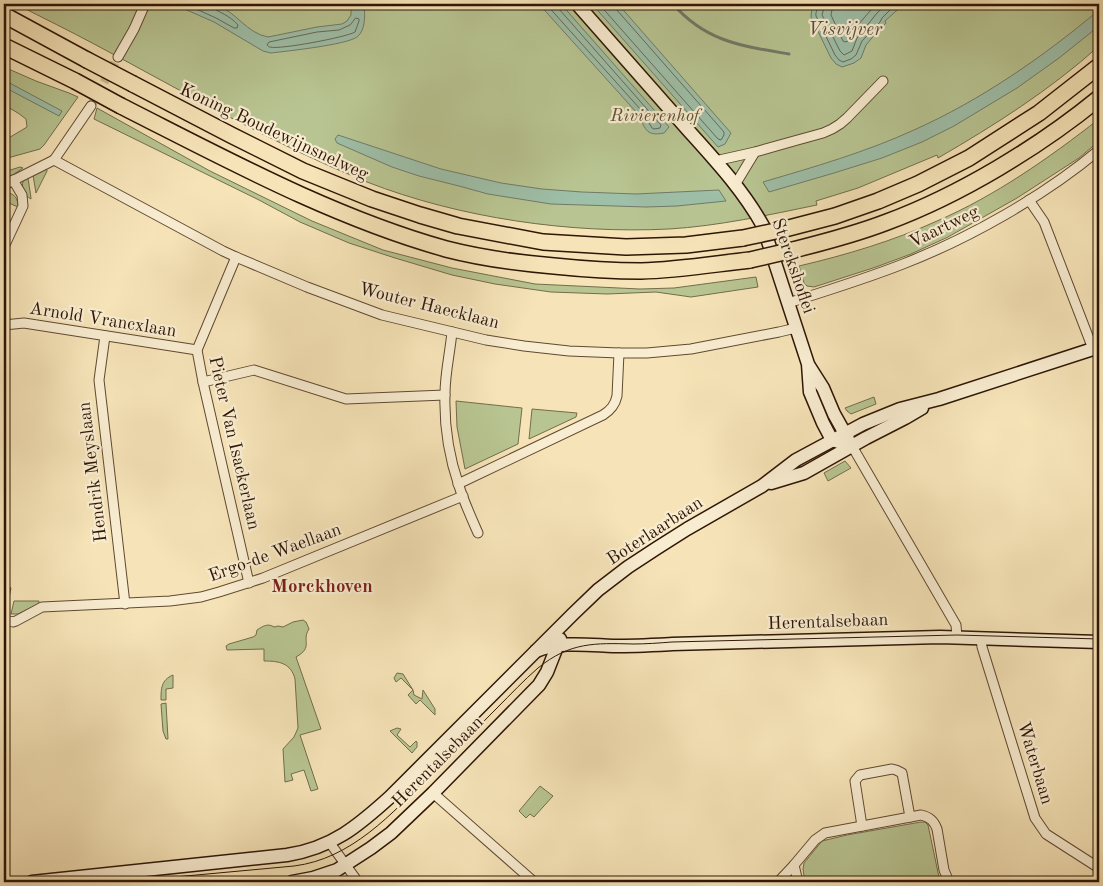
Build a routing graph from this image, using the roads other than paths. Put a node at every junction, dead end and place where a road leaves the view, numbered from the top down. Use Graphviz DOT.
graph roads {
  1 [pos="145,4"];
  2 [pos="577,4"];
  3 [pos="4,15"];
  4 [pos="4,46"];
  5 [pos="118,57"];
  6 [pos="1099,66"];
  7 [pos="883,81"];
  8 [pos="1099,98"];
  9 [pos="91,106"];
  10 [pos="1099,150"];
  11 [pos="755,152"];
  12 [pos="54,160"];
  13 [pos="715,161"];
  14 [pos="13,180"];
  15 [pos="735,184"];
  16 [pos="4,185"];
  17 [pos="1029,200"];
  18 [pos="4,247"];
  19 [pos="236,257"];
  20 [pos="788,303"];
  21 [pos="4,325"];
  22 [pos="796,328"];
  23 [pos="452,332"];
  24 [pos="105,336"];
  25 [pos="1096,348"];
  26 [pos="197,350"];
  27 [pos="619,353"];
  28 [pos="808,364"];
  29 [pos="203,382"];
  30 [pos="445,395"];
  31 [pos="935,400"];
  32 [pos="844,434"];
  33 [pos="832,440"];
  34 [pos="852,446"];
  35 [pos="458,484"];
  36 [pos="762,486"];
  37 [pos="462,496"];
  38 [pos="478,533"];
  39 [pos="249,583"];
  40 [pos="125,604"];
  41 [pos="573,614"];
  42 [pos="4,620"];
  43 [pos="957,637"];
  44 [pos="981,638"];
  45 [pos="1099,642"];
  46 [pos="557,645"];
  47 [pos="534,652"];
  48 [pos="433,793"];
  49 [pos="910,817"];
  50 [pos="862,826"];
  51 [pos="330,842"];
  52 [pos="345,865"];
  53 [pos="794,865"];
  54 [pos="1099,868"];
  55 [pos="782,880"];
  56 [pos="32,882"];
  57 [pos="292,882"];
  58 [pos="358,882"];
  59 [pos="534,882"];
  60 [pos="798,882"];
  61 [pos="949,882"];
  1 -- 5 [label="street"];
  2 -- 13 [label="main road, Sterckshoflei"];
  3 -- 6 [label="highway, Koning Boudewijnsnelweg, bridge"];
  4 -- 8 [label="highway, bridge"];
  7 -- 11 [label="street"];
  9 -- 12 [label="street"];
  10 -- 17 [label="street, Vaartweg"];
  11 -- 13 [label="street"];
  11 -- 15 [label="street"];
  12 -- 14 [label="street"];
  12 -- 19 [label="street, Wouter Haecklaan"];
  13 -- 15 [label="main road, Sterckshoflei"];
  14 -- 16 [label="street"];
  14 -- 18 [label="street"];
  15 -- 20 [label="main road, Sterckshoflei"];
  17 -- 20 [label="street, Vaartweg"];
  17 -- 25 [label="street"];
  19 -- 23 [label="street, Wouter Haecklaan"];
  19 -- 26 [label="street, Pieter Van Isackerlaan"];
  20 -- 22 [label="main road, Sterckshoflei"];
  21 -- 24 [label="street, Arnold Vrancxlaan"];
  22 -- 27 [label="street, Wouter Haecklaan"];
  22 -- 28 [label="main road, Sterckshoflei"];
  23 -- 27 [label="street, Wouter Haecklaan"];
  23 -- 30 [label="street"];
  24 -- 26 [label="street, Arnold Vrancxlaan"];
  24 -- 40 [label="street, Hendrik Meyslaan"];
  25 -- 31 [label="main road, Boterlaarbaan"];
  26 -- 29 [label="street, Pieter Van Isackerlaan"];
  27 -- 35 [label="street"];
  28 -- 32 [label="main road, Sterckshoflei"];
  28 -- 33 [label="main road, Sterckshoflei"];
  29 -- 30 [label="street"];
  29 -- 39 [label="street, Pieter Van Isackerlaan"];
  30 -- 35 [label="street"];
  31 -- 32 [label="main road, Boterlaarbaan"];
  31 -- 34 [label="main road, Boterlaarbaan"];
  32 -- 33 [label="main road, Boterlaarbaan"];
  32 -- 34 [label="main road, Sterckshoflei"];
  33 -- 34 [label="main road"];
  33 -- 36 [label="main road, Boterlaarbaan"];
  34 -- 36 [label="main road, Boterlaarbaan"];
  34 -- 43 [label="street, Sterckshoflei"];
  35 -- 37 [label="street"];
  36 -- 41 [label="main road, Boterlaarbaan"];
  37 -- 38 [label="street"];
  37 -- 39 [label="street, Ergo-de Waellaan"];
  39 -- 40 [label="street, Ergo-de Waellaan"];
  40 -- 42 [label="street, Ergo-de Waellaan"];
  41 -- 46 [label="main road, Boterlaarbaan"];
  41 -- 47 [label="main road, Boterlaarbaan"];
  43 -- 44 [label="main road, Herentalsebaan"];
  43 -- 46 [label="main road, Herentalsebaan"];
  44 -- 45 [label="main road, Herentalsebaan"];
  44 -- 54 [label="street, Waterbaan"];
  46 -- 47 [label="main road, Herentalsebaan"];
  46 -- 48 [label="main road, Herentalsebaan"];
  47 -- 51 [label="main road, Herentalsebaan"];
  48 -- 52 [label="main road, Herentalsebaan"];
  48 -- 59 [label="street"];
  49 -- 50 [label="street"];
  49 -- 50 [label="street"];
  49 -- 61 [label="street"];
  50 -- 53 [label="street"];
  51 -- 52 [label="street"];
  51 -- 56 [label="main road, Herentalsebaan"];
  52 -- 57 [label="main road, Herentalsebaan"];
  52 -- 58 [label="street"];
  53 -- 55 [label="street"];
  53 -- 60 [label="street"];
}
